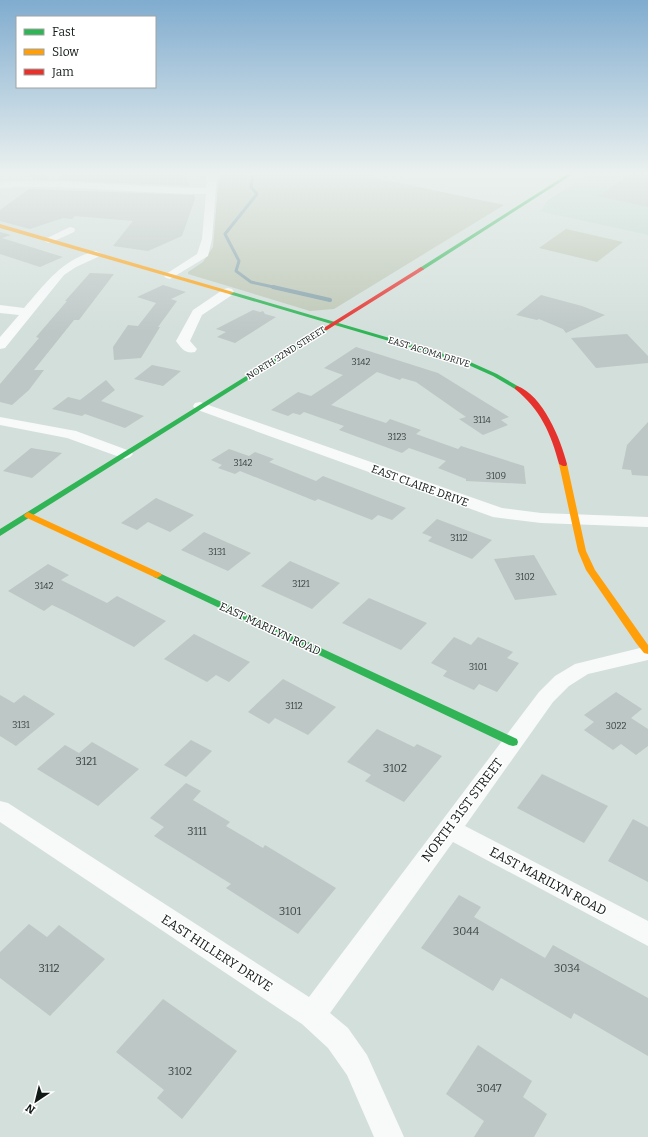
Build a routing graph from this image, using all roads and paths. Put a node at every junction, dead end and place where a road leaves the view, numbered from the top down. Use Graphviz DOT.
graph roads {
  1 [pos="4,227"];
  2 [pos="208,227"];
  3 [pos="487,227"];
  4 [pos="70,230"];
  5 [pos="48,240"];
  6 [pos="96,254"];
  7 [pos="170,276"];
  8 [pos="228,292"];
  9 [pos="0,309"];
  10 [pos="27,312"];
  11 [pos="334,323"];
  12 [pos="0,345"];
  13 [pos="190,350"];
  14 [pos="200,406"];
  15 [pos="0,421"];
  16 [pos="125,454"];
  17 [pos="28,515"];
  18 [pos="574,520"];
  19 [pos="648,522"];
  20 [pos="0,533"];
  21 [pos="648,652"];
  22 [pos="513,742"];
  23 [pos="0,810"];
  24 [pos="448,828"];
  25 [pos="648,934"];
  26 [pos="312,1015"];
  27 [pos="389,1137"];
  1 -- 5 [label="street, EAST ACOMA DRIVE"];
  2 -- 7 [label="street"];
  3 -- 11 [label="street, NORTH 32ND STREET"];
  4 -- 5 [label="street"];
  5 -- 6 [label="street, EAST ACOMA DRIVE"];
  6 -- 7 [label="street, EAST ACOMA DRIVE"];
  6 -- 10 [label="street"];
  7 -- 8 [label="street, EAST ACOMA DRIVE"];
  8 -- 11 [label="street, EAST ACOMA DRIVE"];
  8 -- 13 [label="street"];
  9 -- 10 [label="street"];
  10 -- 12 [label="street"];
  11 -- 14 [label="street, NORTH 32ND STREET"];
  11 -- 18 [label="street, EAST ACOMA DRIVE"];
  14 -- 16 [label="street, NORTH 32ND STREET"];
  14 -- 18 [label="street, EAST CLAIRE DRIVE"];
  15 -- 16 [label="street"];
  16 -- 17 [label="street, NORTH 32ND STREET"];
  17 -- 20 [label="street, NORTH 32ND STREET"];
  17 -- 22 [label="street, EAST MARILYN ROAD"];
  18 -- 19 [label="street, EAST CLAIRE DRIVE"];
  18 -- 21 [label="street, EAST ACOMA DRIVE"];
  21 -- 22 [label="street, NORTH 31ST STREET"];
  22 -- 24 [label="street, NORTH 31ST STREET"];
  23 -- 26 [label="street, EAST HILLERY DRIVE"];
  24 -- 25 [label="street, EAST MARILYN ROAD"];
  24 -- 26 [label="street, NORTH 31ST STREET"];
  26 -- 27 [label="street, EAST HILLERY DRIVE"];
}
